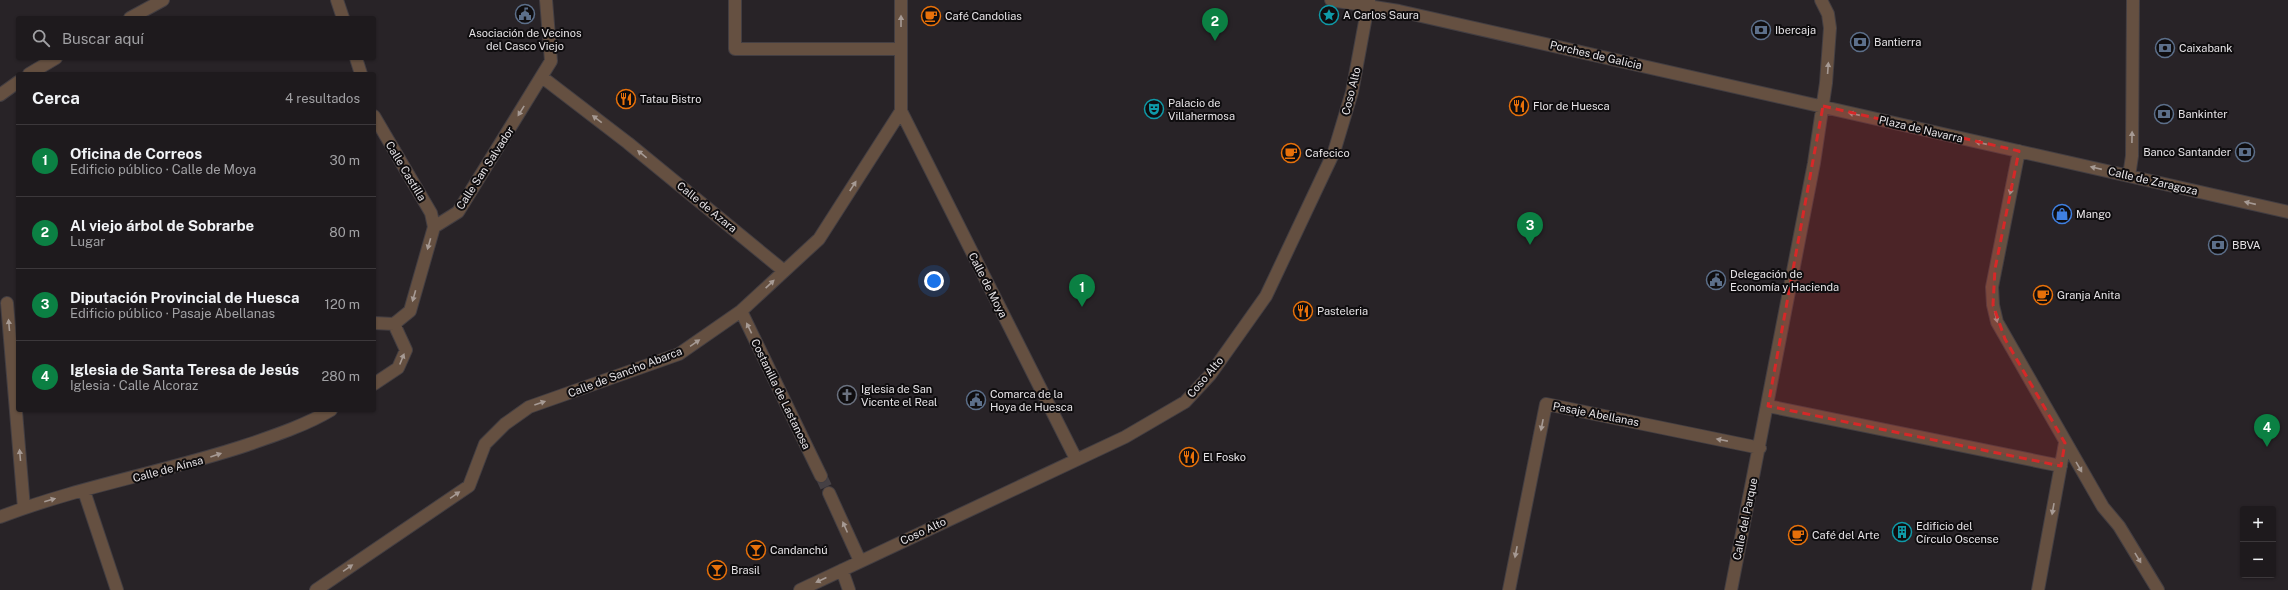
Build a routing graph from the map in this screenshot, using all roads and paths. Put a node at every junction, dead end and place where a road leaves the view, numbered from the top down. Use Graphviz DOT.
graph roads {
  1 [pos="163,0"];
  2 [pos="337,0"];
  3 [pos="546,0"];
  4 [pos="735,0"];
  5 [pos="901,0"];
  6 [pos="1331,0"];
  7 [pos="1821,0"];
  8 [pos="2133,0"];
  9 [pos="1369,3"];
  10 [pos="134,16"];
  11 [pos="342,16"];
  12 [pos="901,49"];
  13 [pos="53,60"];
  14 [pos="357,60"];
  15 [pos="36,72"];
  16 [pos="360,72"];
  17 [pos="542,78"];
  18 [pos="16,83"];
  19 [pos="0,95"];
  20 [pos="1823,106"];
  21 [pos="901,111"];
  22 [pos="376,119"];
  23 [pos="2019,151"];
  24 [pos="2129,176"];
  25 [pos="2288,212"];
  26 [pos="434,227"];
  27 [pos="784,271"];
  28 [pos="8,303"];
  29 [pos="741,311"];
  30 [pos="376,323"];
  31 [pos="394,324"];
  32 [pos="376,383"];
  33 [pos="16,406"];
  34 [pos="1768,406"];
  35 [pos="17,412"];
  36 [pos="326,412"];
  37 [pos="2065,443"];
  38 [pos="1760,448"];
  39 [pos="1076,459"];
  40 [pos="2061,466"];
  41 [pos="821,476"];
  42 [pos="84,490"];
  43 [pos="829,494"];
  44 [pos="24,508"];
  45 [pos="0,517"];
  46 [pos="860,561"];
  47 [pos="842,570"];
  48 [pos="117,590"];
  49 [pos="316,590"];
  50 [pos="800,590"];
  51 [pos="849,590"];
  52 [pos="1509,590"];
  53 [pos="1731,590"];
  54 [pos="2038,590"];
  55 [pos="2158,590"];
  1 -- 10 [label="street"];
  2 -- 11 [label="street"];
  3 -- 17 [label="street, Calle San Salvador"];
  4 -- 12 [label="street"];
  12 -- 5 [label="street, one-way"];
  6 -- 9 [label="street, Porches de Galicia"];
  20 -- 7 [label="street, Calle del Parque, one-way"];
  24 -- 8 [label="street, one-way"];
  9 -- 20 [label="street, Porches de Galicia"];
  9 -- 39 [label="street, Coso Alto"];
  12 -- 21 [label="street"];
  13 -- 15 [label="street"];
  14 -- 16 [label="street"];
  17 -- 26 [label="street, Calle San Salvador, one-way"];
  27 -- 17 [label="street, Calle de Azara, one-way"];
  18 -- 19 [label="street"];
  23 -- 20 [label="street, Plaza de Navarra, one-way"];
  20 -- 34 [label="street, Calle del Parque"];
  27 -- 21 [label="street, Calle de Sancho Abarca, one-way"];
  21 -- 39 [label="street, Calle de Moya"];
  22 -- 26 [label="street, Calle Castilla"];
  24 -- 23 [label="street, Calle de Zaragoza, one-way"];
  23 -- 37 [label="street, one-way"];
  25 -- 24 [label="street, Calle de Zaragoza, one-way"];
  26 -- 31 [label="street, one-way"];
  29 -- 27 [label="street, Calle de Sancho Abarca, one-way"];
  33 -- 28 [label="street, one-way"];
  41 -- 29 [label="street, Costanilla de Lastanosa, one-way"];
  49 -- 29 [label="street, Calle de Sancho Abarca, one-way"];
  30 -- 31 [label="street"];
  32 -- 31 [label="street, one-way"];
  34 -- 38 [label="street, Calle del Parque"];
  34 -- 40 [label="street"];
  44 -- 35 [label="street, one-way"];
  42 -- 36 [label="street, Calle de Aínsa, one-way"];
  37 -- 40 [label="street"];
  37 -- 55 [label="street, one-way"];
  38 -- 52 [label="street, Pasaje Abellanas, one-way"];
  38 -- 53 [label="street, Calle del Parque"];
  39 -- 46 [label="street, Coso Alto"];
  40 -- 54 [label="street, one-way"];
  44 -- 42 [label="street, Calle de Aínsa, one-way"];
  42 -- 48 [label="street"];
  46 -- 43 [label="street, one-way"];
  44 -- 45 [label="street, Calle de Aínsa"];
  46 -- 47 [label="street, Coso Alto"];
  47 -- 50 [label="street, Coso Alto, one-way"];
  47 -- 51 [label="street"];
}
